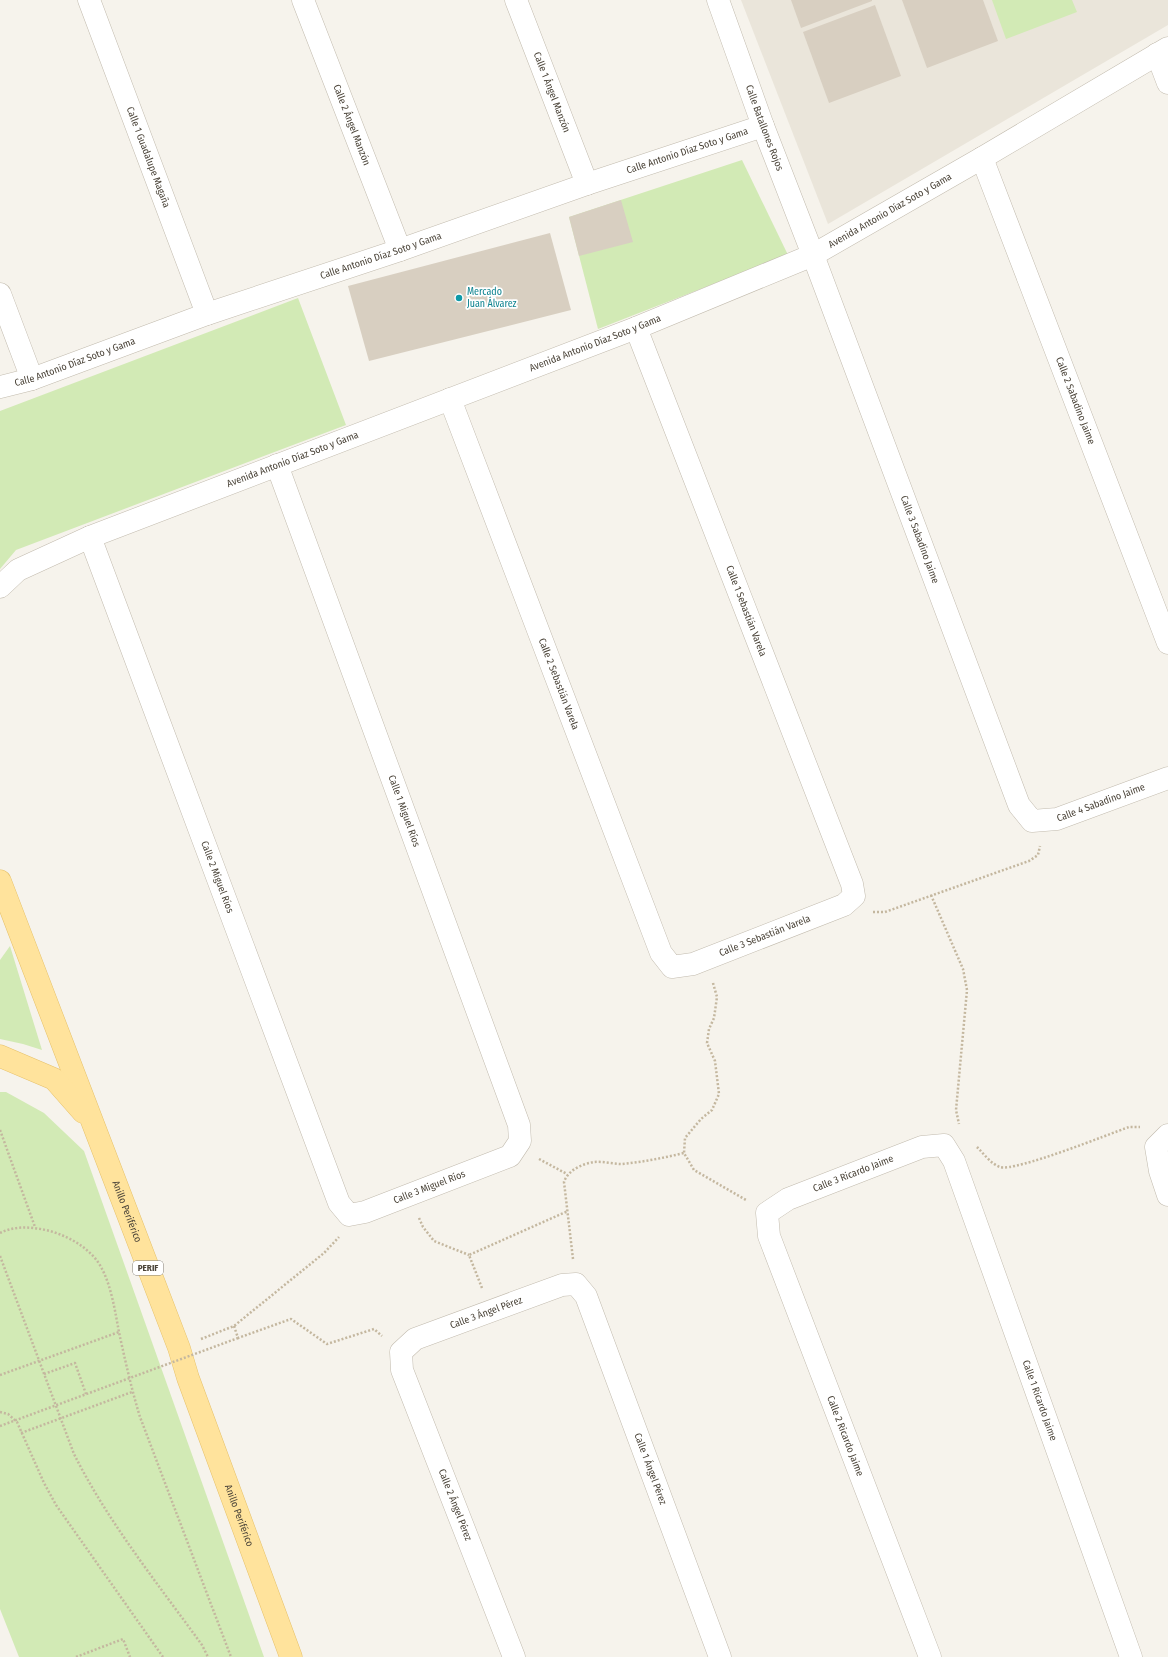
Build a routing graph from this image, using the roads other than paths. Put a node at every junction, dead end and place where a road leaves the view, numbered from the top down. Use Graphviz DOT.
graph roads {
  1 [pos="89,0"];
  2 [pos="303,0"];
  3 [pos="516,0"];
  4 [pos="718,0"];
  5 [pos="1162,51"];
  6 [pos="1168,83"];
  7 [pos="763,126"];
  8 [pos="982,158"];
  9 [pos="586,184"];
  10 [pos="400,250"];
  11 [pos="813,255"];
  12 [pos="0,294"];
  13 [pos="208,314"];
  14 [pos="636,328"];
  15 [pos="32,379"];
  16 [pos="0,387"];
  17 [pos="450,399"];
  18 [pos="277,465"];
  19 [pos="90,537"];
  20 [pos="0,587"];
  21 [pos="1168,643"];
  22 [pos="1168,778"];
  23 [pos="1032,821"];
  24 [pos="0,881"];
  25 [pos="854,896"];
  26 [pos="672,966"];
  27 [pos="0,1056"];
  28 [pos="92,1122"];
  29 [pos="1168,1134"];
  30 [pos="944,1145"];
  31 [pos="513,1151"];
  32 [pos="1168,1195"];
  33 [pos="767,1213"];
  34 [pos="349,1215"];
  35 [pos="576,1284"];
  36 [pos="401,1352"];
  37 [pos="291,1657"];
  38 [pos="514,1657"];
  39 [pos="720,1657"];
  40 [pos="930,1657"];
  41 [pos="1131,1657"];
  1 -- 13 [label="street, Calle 1 Guadalupe Magaña"];
  2 -- 10 [label="street, Calle 2 Ángel Manzón"];
  3 -- 9 [label="street, Calle 1 Ángel Manzón"];
  4 -- 7 [label="street, Calle Batallones Rojos"];
  5 -- 6 [label="street"];
  5 -- 8 [label="street, Avenida Antonio Díaz Soto y Gama"];
  7 -- 9 [label="street, Calle Antonio Díaz Soto y Gama"];
  7 -- 11 [label="street, Calle Batallones Rojos"];
  8 -- 11 [label="street, Avenida Antonio Díaz Soto y Gama"];
  8 -- 21 [label="street, Calle 2 Sabadino Jaime"];
  9 -- 10 [label="street, Calle Antonio Díaz Soto y Gama"];
  10 -- 13 [label="street, Calle Antonio Díaz Soto y Gama"];
  11 -- 14 [label="street, Avenida Antonio Díaz Soto y Gama"];
  11 -- 23 [label="street, Calle 3 Sabadino Jaime"];
  12 -- 15 [label="street"];
  13 -- 15 [label="street, Calle Antonio Díaz Soto y Gama"];
  14 -- 17 [label="street, Avenida Antonio Díaz Soto y Gama"];
  14 -- 25 [label="street, Calle 1 Sebastián Varela"];
  15 -- 16 [label="street, Calle Antonio Díaz Soto y Gama"];
  17 -- 18 [label="street, Avenida Antonio Díaz Soto y Gama"];
  17 -- 26 [label="street, Calle 2 Sebastián Varela"];
  18 -- 19 [label="street, Avenida Antonio Díaz Soto y Gama"];
  18 -- 31 [label="street, Calle 1 Miguel Ríos"];
  19 -- 20 [label="street, Avenida Antonio Díaz Soto y Gama"];
  19 -- 34 [label="street, Calle 2 Miguel Ríos"];
  22 -- 23 [label="street, Calle 4 Sabadino Jaime"];
  24 -- 28 [label="main road, Anillo Periférico / PERIF"];
  25 -- 26 [label="street, Calle 3 Sebastián Varela"];
  27 -- 28 [label="main road"];
  28 -- 37 [label="main road, Anillo Periférico / PERIF"];
  29 -- 32 [label="street"];
  30 -- 33 [label="street, Calle 3 Ricardo Jaime"];
  30 -- 41 [label="street, Calle 1 Ricardo Jaime"];
  31 -- 34 [label="street, Calle 3 Miguel Ríos"];
  33 -- 40 [label="street, Calle 2 Ricardo Jaime"];
  35 -- 36 [label="street, Calle 3 Ángel Pérez"];
  35 -- 39 [label="street, Calle 1 Ángel Pérez"];
  36 -- 38 [label="street, Calle 2 Ángel Pérez"];
}
